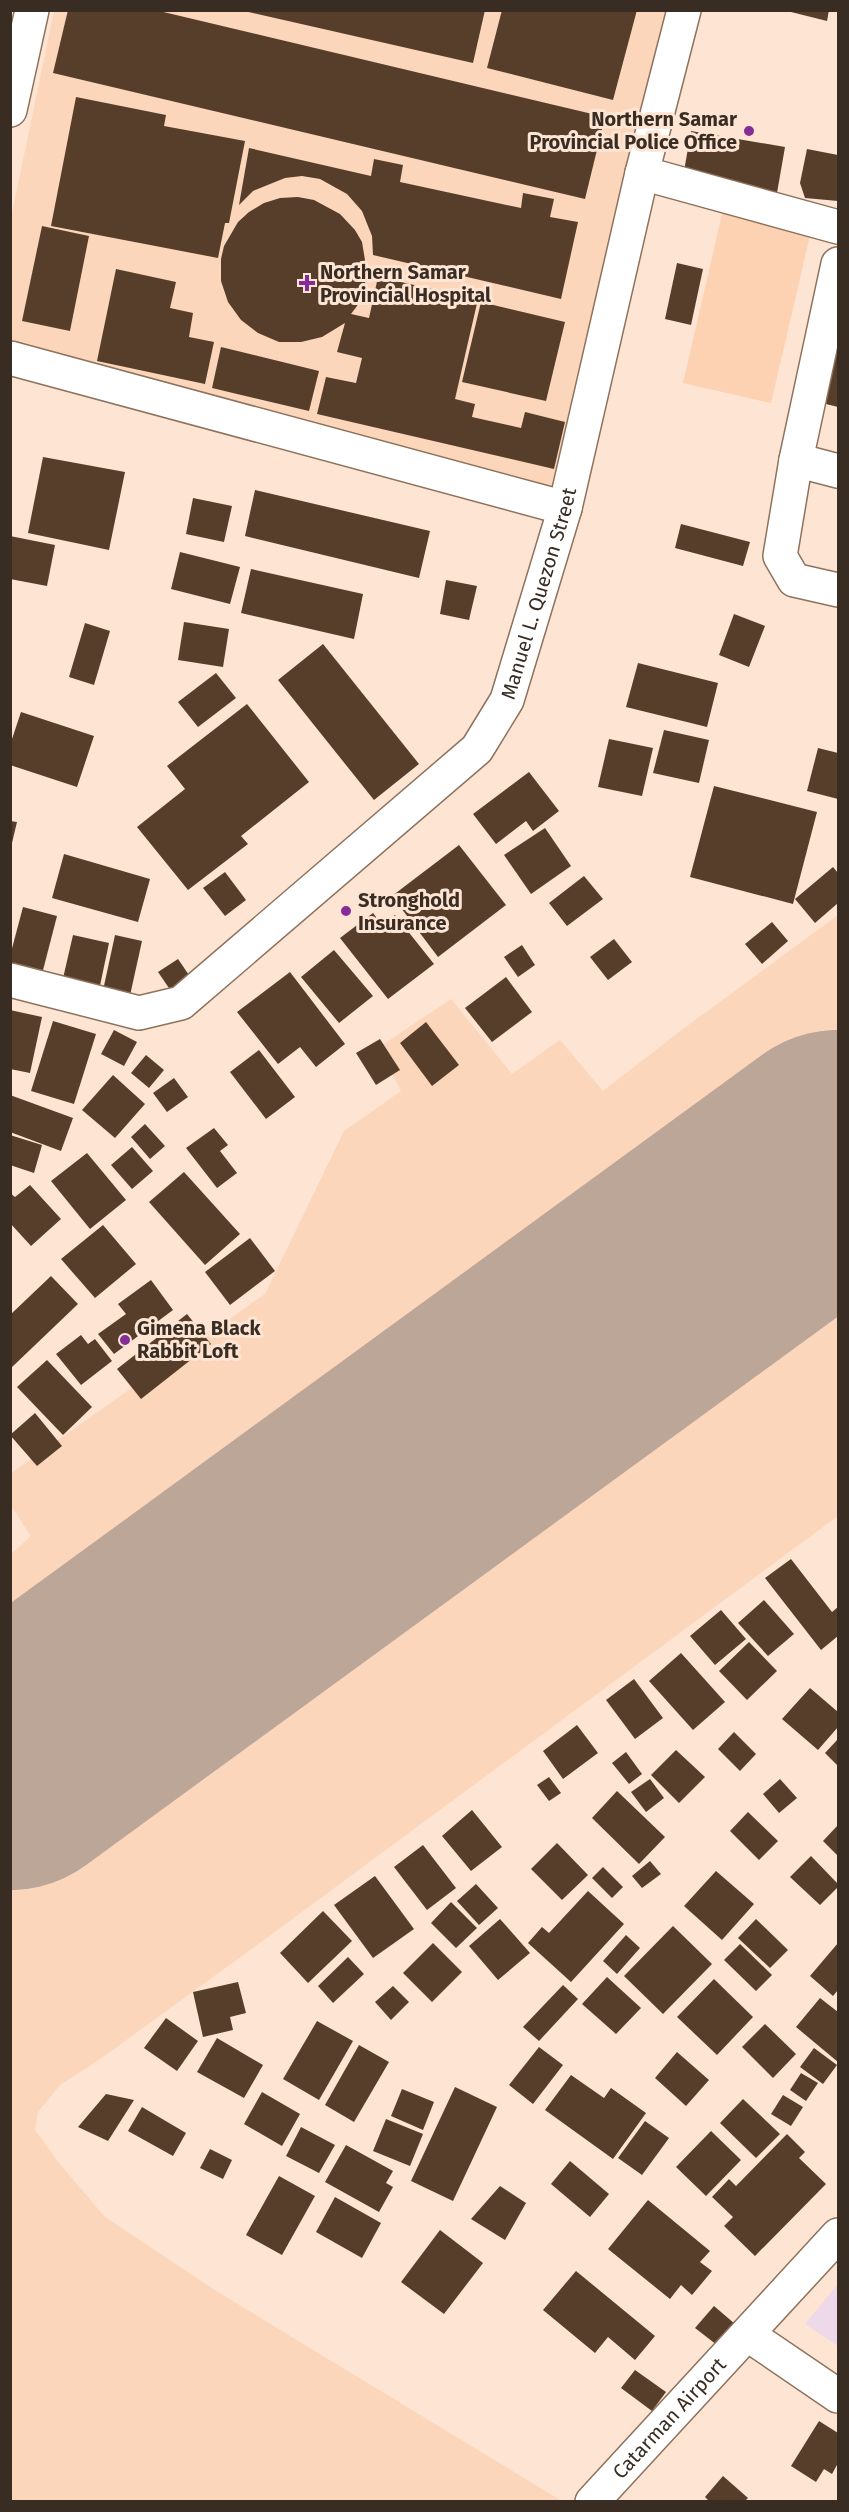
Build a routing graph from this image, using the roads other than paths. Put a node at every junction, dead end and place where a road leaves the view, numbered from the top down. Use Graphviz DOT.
graph roads {
  1 [pos="32,10"];
  2 [pos="684,10"];
  3 [pos="10,110"];
  4 [pos="642,173"];
  5 [pos="838,227"];
  6 [pos="838,264"];
  7 [pos="10,358"];
  8 [pos="796,460"];
  9 [pos="838,471"];
  10 [pos="564,508"];
  11 [pos="838,590"];
  12 [pos="10,980"];
  13 [pos="838,2235"];
  14 [pos="747,2334"];
  15 [pos="838,2396"];
  16 [pos="592,2502"];
  1 -- 3 [label="street"];
  2 -- 4 [label="street, Manuel L. Quezon Street"];
  4 -- 5 [label="street"];
  4 -- 10 [label="street, Manuel L. Quezon Street"];
  6 -- 8 [label="street"];
  7 -- 10 [label="street"];
  8 -- 9 [label="street"];
  8 -- 11 [label="street"];
  10 -- 12 [label="street, Manuel L. Quezon Street"];
  13 -- 14 [label="street, Catarman Airport"];
  14 -- 15 [label="street"];
  14 -- 16 [label="street, Catarman Airport"];
}
